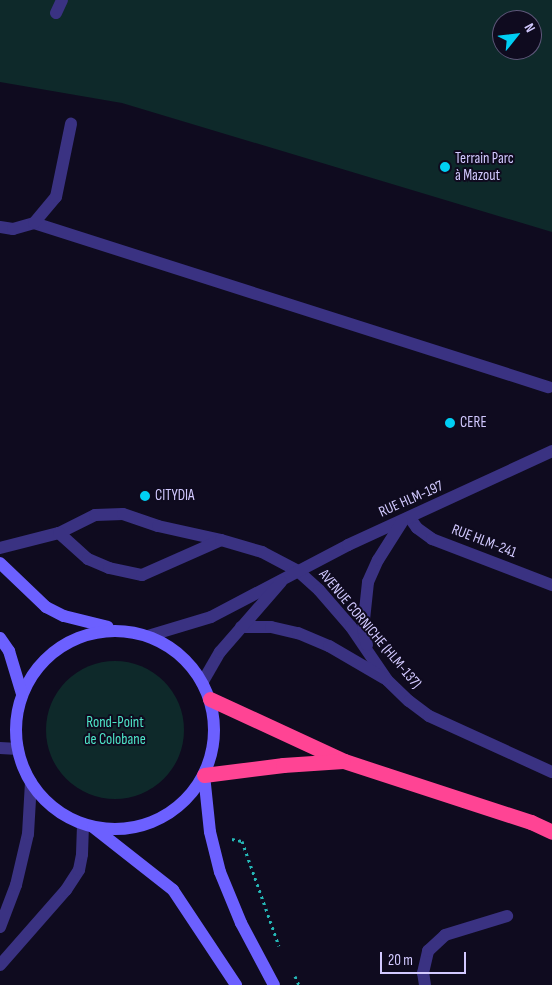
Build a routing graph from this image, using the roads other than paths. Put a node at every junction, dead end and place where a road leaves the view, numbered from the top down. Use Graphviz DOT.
graph roads {
  1 [pos="62,0"];
  2 [pos="56,13"];
  3 [pos="71,124"];
  4 [pos="34,223"];
  5 [pos="0,227"];
  6 [pos="548,387"];
  7 [pos="552,451"];
  8 [pos="406,520"];
  9 [pos="59,533"];
  10 [pos="221,540"];
  11 [pos="0,548"];
  12 [pos="0,563"];
  13 [pos="298,571"];
  14 [pos="284,578"];
  15 [pos="552,585"];
  16 [pos="241,628"];
  17 [pos="128,631"];
  18 [pos="148,636"];
  19 [pos="0,638"];
  20 [pos="368,652"];
  21 [pos="387,680"];
  22 [pos="202,683"];
  23 [pos="22,694"];
  24 [pos="210,699"];
  25 [pos="0,748"];
  26 [pos="18,749"];
  27 [pos="344,761"];
  28 [pos="552,772"];
  29 [pos="204,775"];
  30 [pos="31,782"];
  31 [pos="88,826"];
  32 [pos="552,832"];
  33 [pos="506,916"];
  34 [pos="0,927"];
  35 [pos="0,965"];
  36 [pos="236,985"];
  37 [pos="274,985"];
  38 [pos="425,985"];
  1 -- 2 [label="street"];
  3 -- 4 [label="street"];
  4 -- 5 [label="street"];
  4 -- 6 [label="street"];
  7 -- 8 [label="street, RUE HLM-197"];
  8 -- 13 [label="street, RUE HLM-197"];
  8 -- 15 [label="street, RUE HLM-241"];
  8 -- 20 [label="street"];
  9 -- 10 [label="street, AVENUE CORNICHE (HLM-137)"];
  9 -- 10 [label="street"];
  9 -- 11 [label="street, AVENUE CORNICHE (HLM-137)"];
  10 -- 13 [label="street, AVENUE CORNICHE (HLM-137)"];
  12 -- 17 [label="main road"];
  13 -- 14 [label="street, RUE HLM-197"];
  13 -- 20 [label="street, AVENUE CORNICHE (HLM-137)"];
  14 -- 16 [label="street"];
  14 -- 18 [label="street, RUE HLM-197"];
  16 -- 21 [label="street"];
  16 -- 22 [label="street"];
  17 -- 18 [label="main road"];
  17 -- 23 [label="main road"];
  18 -- 22 [label="main road"];
  19 -- 23 [label="main road"];
  20 -- 21 [label="street, AVENUE CORNICHE (HLM-137)"];
  21 -- 28 [label="street, AVENUE CORNICHE (HLM-137)"];
  22 -- 24 [label="main road"];
  23 -- 26 [label="main road"];
  24 -- 27 [label="highway"];
  24 -- 29 [label="main road"];
  25 -- 26 [label="street"];
  26 -- 30 [label="main road"];
  27 -- 29 [label="highway"];
  27 -- 32 [label="highway"];
  29 -- 31 [label="main road"];
  29 -- 37 [label="main road"];
  30 -- 31 [label="main road"];
  30 -- 34 [label="street"];
  31 -- 35 [label="street"];
  31 -- 36 [label="main road"];
  33 -- 38 [label="street"];
}
